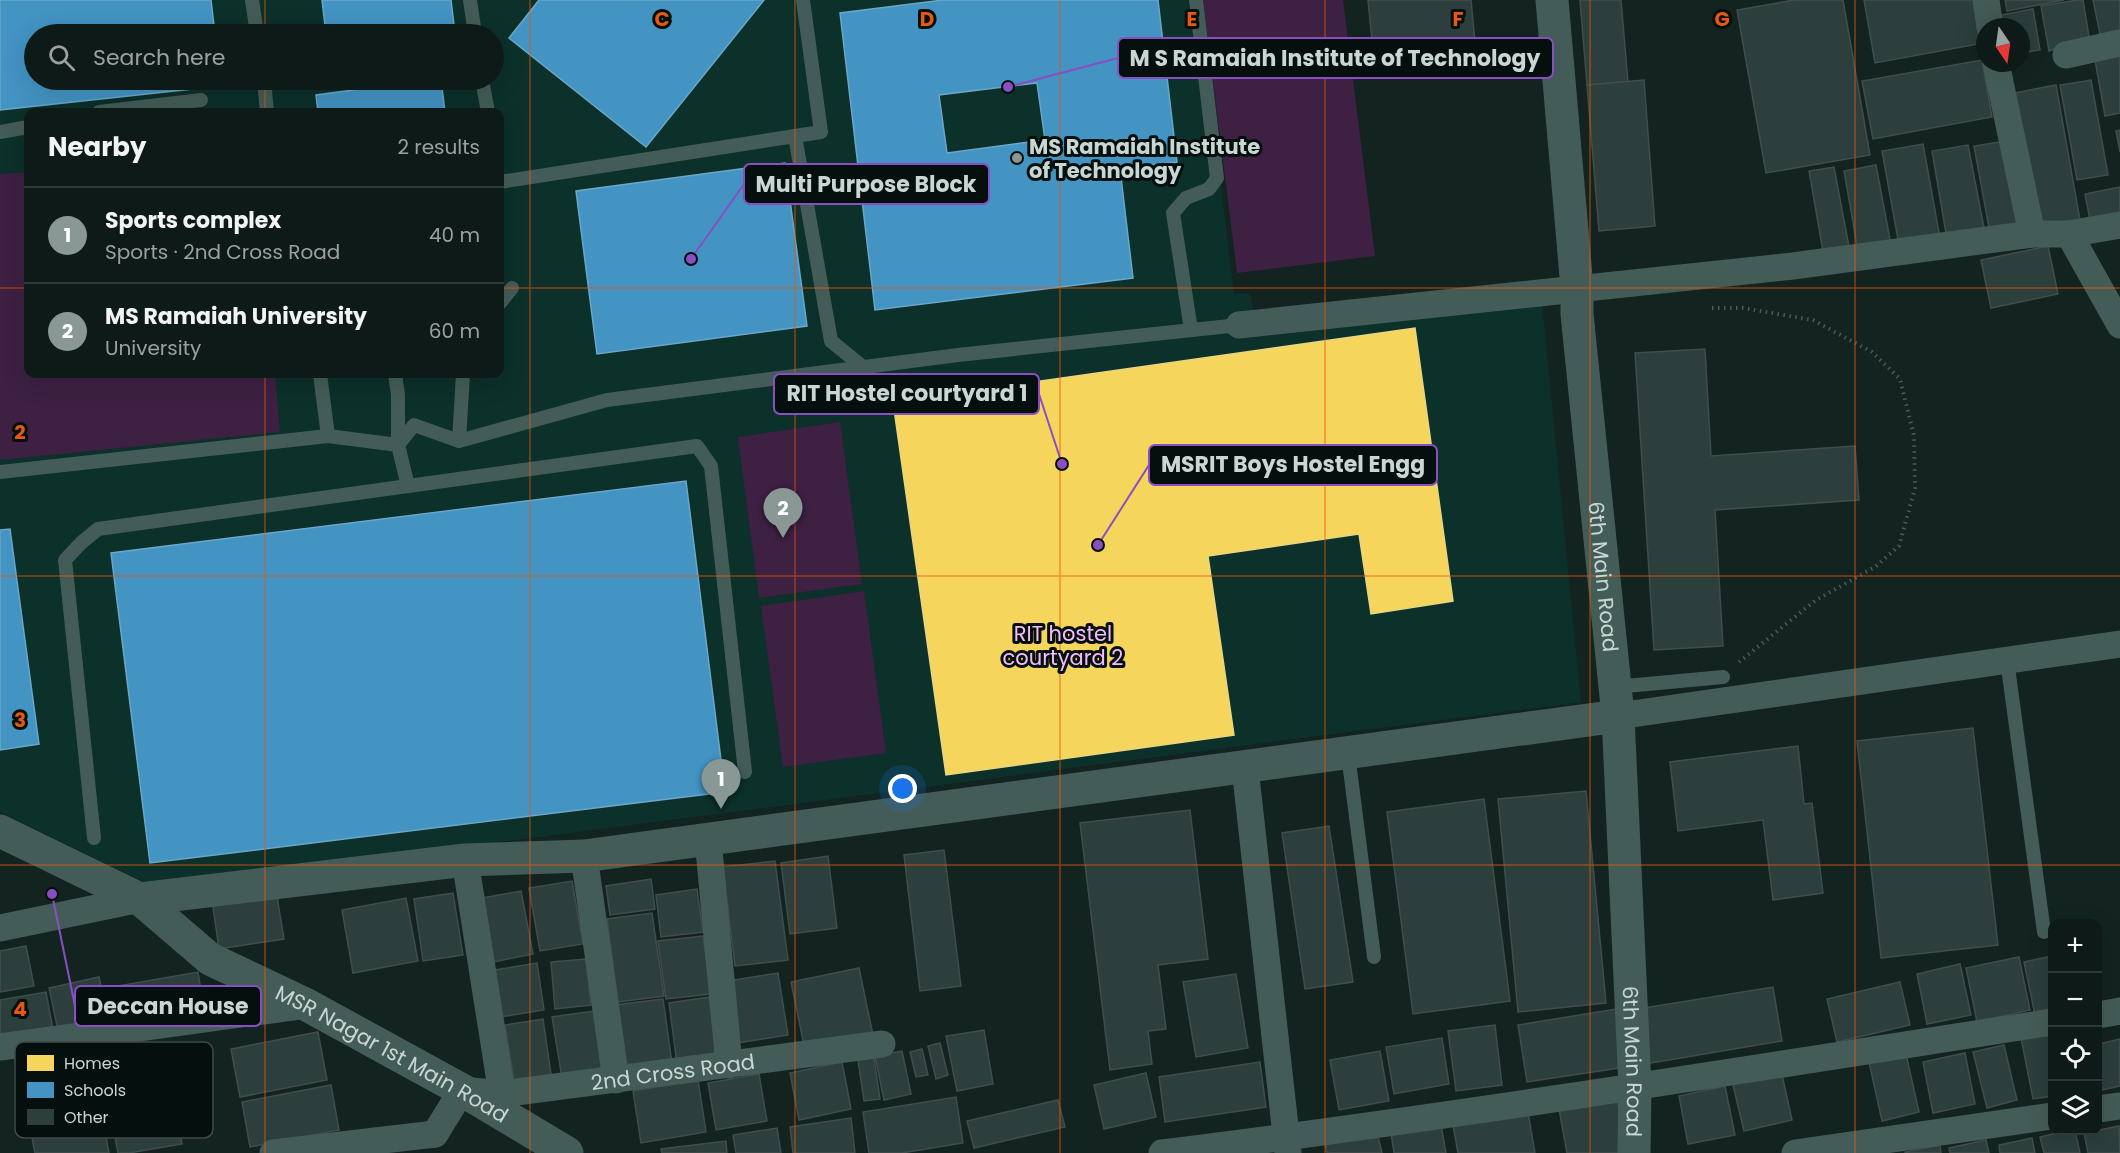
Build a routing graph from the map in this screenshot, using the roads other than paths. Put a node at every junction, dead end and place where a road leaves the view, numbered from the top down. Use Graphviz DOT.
graph roads {
  1 [pos="252,0"];
  2 [pos="470,0"];
  3 [pos="803,0"];
  4 [pos="1196,0"];
  5 [pos="1552,0"];
  6 [pos="1986,0"];
  7 [pos="1989,18"];
  8 [pos="256,24"];
  9 [pos="474,24"];
  10 [pos="2120,43"];
  11 [pos="2066,56"];
  12 [pos="1998,72"];
  13 [pos="268,90"];
  14 [pos="484,90"];
  15 [pos="201,100"];
  16 [pos="133,108"];
  17 [pos="267,108"];
  18 [pos="487,108"];
  19 [pos="24,128"];
  20 [pos="0,132"];
  21 [pos="795,136"];
  22 [pos="504,182"];
  23 [pos="2120,225"];
  24 [pos="2032,234"];
  25 [pos="2068,234"];
  26 [pos="512,288"];
  27 [pos="1576,288"];
  28 [pos="504,298"];
  29 [pos="1239,325"];
  30 [pos="2120,325"];
  31 [pos="1191,330"];
  32 [pos="863,367"];
  33 [pos="321,378"];
  34 [pos="396,378"];
  35 [pos="463,378"];
  36 [pos="328,436"];
  37 [pos="459,441"];
  38 [pos="398,445"];
  39 [pos="0,472"];
  40 [pos="408,486"];
  41 [pos="2120,644"];
  42 [pos="2007,660"];
  43 [pos="1723,677"];
  44 [pos="1617,702"];
  45 [pos="1348,754"];
  46 [pos="1245,768"];
  47 [pos="745,772"];
  48 [pos="0,831"];
  49 [pos="94,838"];
  50 [pos="708,839"];
  51 [pos="584,856"];
  52 [pos="465,860"];
  53 [pos="140,899"];
  54 [pos="0,928"];
  55 [pos="2044,932"];
  56 [pos="1374,957"];
  57 [pos="307,1005"];
  58 [pos="2120,1011"];
  59 [pos="2102,1013"];
  60 [pos="2048,1023"];
  61 [pos="37,1042"];
  62 [pos="882,1044"];
  63 [pos="15,1045"];
  64 [pos="0,1047"];
  65 [pos="729,1065"];
  66 [pos="616,1080"];
  67 [pos="1635,1087"];
  68 [pos="462,1090"];
  69 [pos="502,1094"];
  70 [pos="2120,1106"];
  71 [pos="2102,1108"];
  72 [pos="2048,1117"];
  73 [pos="437,1144"];
  74 [pos="1287,1145"];
  75 [pos="273,1153"];
  76 [pos="567,1153"];
  77 [pos="1162,1153"];
  78 [pos="1634,1153"];
  79 [pos="1795,1153"];
  1 -- 8 [label="lane"];
  2 -- 9 [label="lane"];
  3 -- 21 [label="lane"];
  4 -- 31 [label="lane"];
  5 -- 27 [label="street, 6th Main Road"];
  6 -- 7 [label="street"];
  10 -- 11 [label="street"];
  12 -- 24 [label="street"];
  13 -- 17 [label="lane"];
  14 -- 18 [label="lane"];
  15 -- 16 [label="lane"];
  19 -- 20 [label="lane"];
  21 -- 22 [label="lane"];
  21 -- 32 [label="lane"];
  23 -- 25 [label="street"];
  24 -- 25 [label="street"];
  24 -- 27 [label="street"];
  25 -- 30 [label="street"];
  26 -- 28 [label="lane"];
  27 -- 29 [label="street"];
  27 -- 44 [label="street, 6th Main Road"];
  29 -- 31 [label="lane"];
  31 -- 32 [label="lane"];
  32 -- 37 [label="lane"];
  33 -- 36 [label="lane"];
  34 -- 38 [label="lane"];
  35 -- 37 [label="lane"];
  36 -- 38 [label="lane"];
  36 -- 39 [label="lane"];
  37 -- 38 [label="lane"];
  38 -- 40 [label="lane"];
  40 -- 47 [label="lane"];
  40 -- 49 [label="lane"];
  41 -- 42 [label="street"];
  42 -- 44 [label="street"];
  42 -- 55 [label="lane"];
  43 -- 44 [label="lane"];
  44 -- 45 [label="street"];
  44 -- 67 [label="street, 6th Main Road"];
  45 -- 46 [label="street"];
  45 -- 56 [label="lane"];
  46 -- 50 [label="street"];
  46 -- 74 [label="street"];
  48 -- 53 [label="street, MSR Nagar 1st Main Road"];
  50 -- 51 [label="street"];
  50 -- 65 [label="street"];
  51 -- 52 [label="street"];
  51 -- 66 [label="street"];
  52 -- 53 [label="street"];
  52 -- 69 [label="street"];
  53 -- 54 [label="street"];
  53 -- 57 [label="street, MSR Nagar 1st Main Road"];
  57 -- 61 [label="street"];
  57 -- 68 [label="street, MSR Nagar 1st Main Road"];
  58 -- 59 [label="street"];
  60 -- 67 [label="street"];
  62 -- 65 [label="street, 2nd Cross Road"];
  63 -- 64 [label="street"];
  65 -- 66 [label="street, 2nd Cross Road"];
  66 -- 69 [label="street, 2nd Cross Road"];
  67 -- 74 [label="street"];
  67 -- 78 [label="street, 6th Main Road"];
  68 -- 69 [label="street, 2nd Cross Road"];
  68 -- 73 [label="street"];
  68 -- 76 [label="street, MSR Nagar 1st Main Road"];
  70 -- 71 [label="street"];
  72 -- 79 [label="street"];
  73 -- 75 [label="street"];
  74 -- 77 [label="street"];
}
